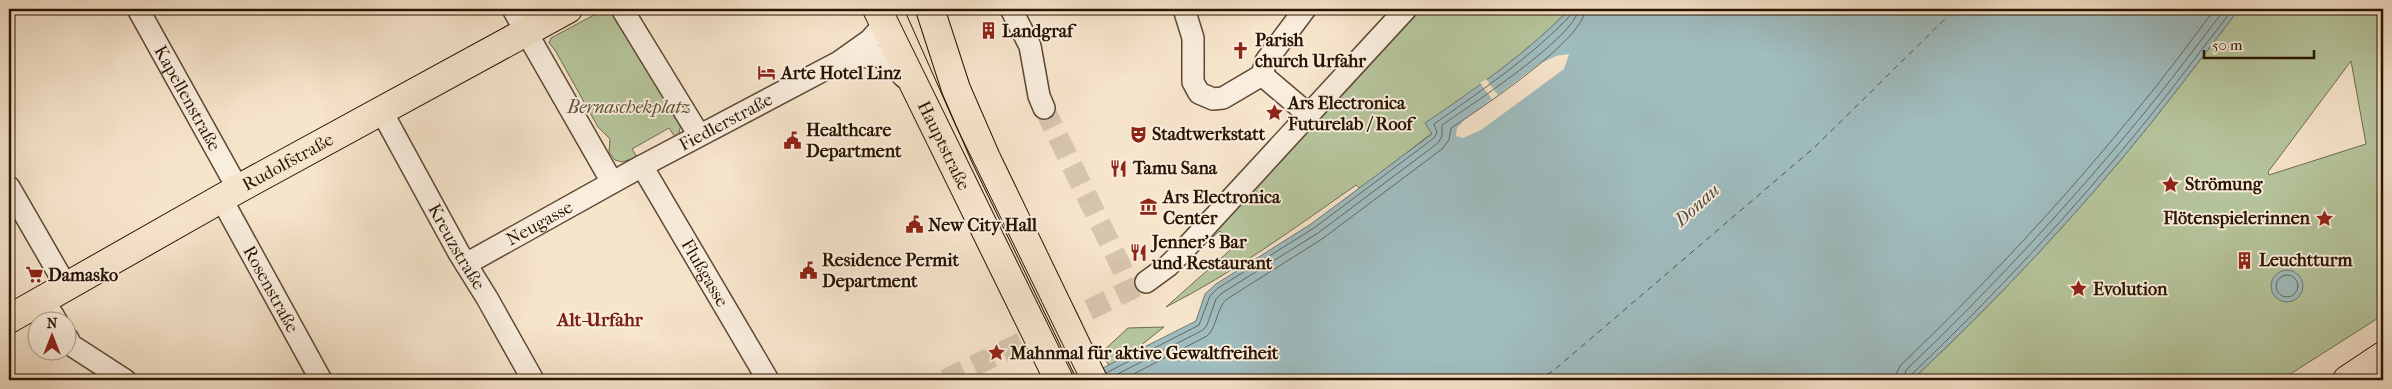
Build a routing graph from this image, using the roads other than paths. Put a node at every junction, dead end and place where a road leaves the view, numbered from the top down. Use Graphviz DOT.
graph roads {
  1 [pos="138,9"];
  2 [pos="513,9"];
  3 [pos="568,9"];
  4 [pos="622,9"];
  5 [pos="930,9"];
  6 [pos="1011,9"];
  7 [pos="1184,9"];
  8 [pos="1305,9"];
  9 [pos="1406,9"];
  10 [pos="880,15"];
  11 [pos="526,32"];
  12 [pos="839,62"];
  13 [pos="1262,75"];
  14 [pos="920,96"];
  15 [pos="1044,108"];
  16 [pos="382,112"];
  17 [pos="1308,114"];
  18 [pos="699,135"];
  19 [pos="642,166"];
  20 [pos="612,182"];
  21 [pos="9,187"];
  22 [pos="230,194"];
  23 [pos="466,264"];
  24 [pos="1146,282"];
  25 [pos="55,302"];
  26 [pos="9,319"];
  27 [pos="78,350"];
  28 [pos="2383,356"];
  29 [pos="1056,373"];
  30 [pos="118,376"];
  31 [pos="321,380"];
  32 [pos="533,380"];
  33 [pos="768,380"];
  34 [pos="1094,380"];
  35 [pos="2347,380"];
  1 -- 22 [label="street, Kapellenstraße"];
  2 -- 11 [label="street"];
  3 -- 11 [label="main road, Rudolfstraße"];
  4 -- 18 [label="street"];
  5 -- 34 [label="main road, Hauptstraße"];
  6 -- 15 [label="street"];
  7 -- 13 [label="street"];
  8 -- 13 [label="street"];
  9 -- 17 [label="street"];
  10 -- 12 [label="street, Fiedlerstraße"];
  10 -- 14 [label="main road, Hauptstraße"];
  11 -- 16 [label="main road, Rudolfstraße"];
  11 -- 20 [label="street"];
  12 -- 14 [label="street, Fiedlerstraße"];
  12 -- 18 [label="street, Fiedlerstraße"];
  13 -- 17 [label="street"];
  14 -- 29 [label="main road, Hauptstraße"];
  16 -- 22 [label="main road, Rudolfstraße"];
  16 -- 23 [label="street, Kreuzstraße"];
  17 -- 24 [label="street"];
  18 -- 19 [label="street, Fiedlerstraße"];
  19 -- 20 [label="street, Fiedlerstraße"];
  19 -- 33 [label="street, Flußgasse"];
  20 -- 23 [label="street, Neugasse"];
  21 -- 25 [label="street"];
  22 -- 25 [label="main road, Rudolfstraße"];
  22 -- 31 [label="street, Rosenstraße"];
  23 -- 32 [label="street, Kreuzstraße"];
  25 -- 26 [label="main road, Rudolfstraße"];
  27 -- 30 [label="street"];
  28 -- 35 [label="main road"];
}
